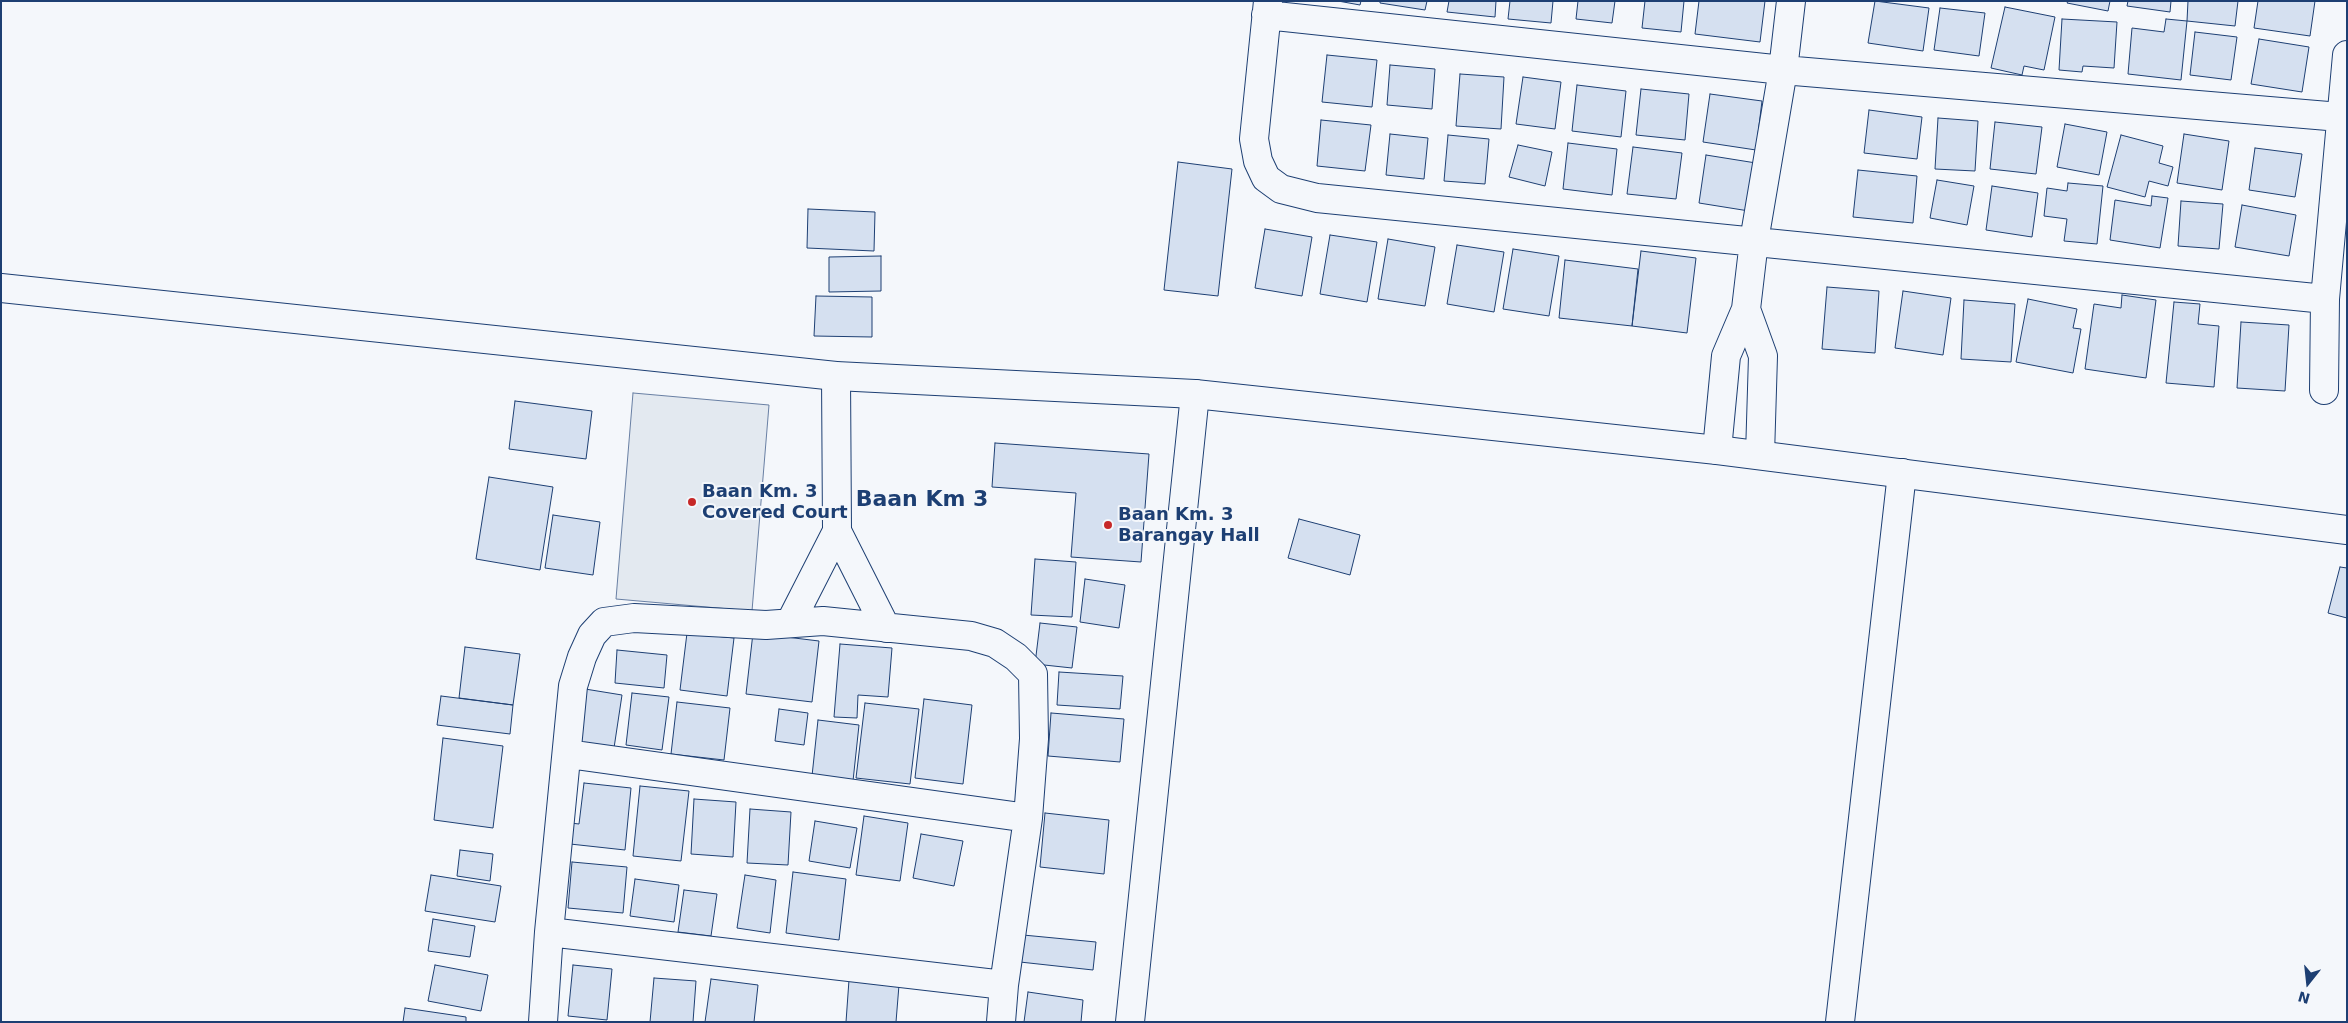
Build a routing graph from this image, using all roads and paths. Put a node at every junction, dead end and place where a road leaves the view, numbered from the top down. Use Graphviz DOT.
graph roads {
  1 [pos="1791,1"];
  2 [pos="1267,8"];
  3 [pos="2347,55"];
  4 [pos="1783,70"];
  5 [pos="2340,117"];
  6 [pos="1754,241"];
  7 [pos="1,288"];
  8 [pos="2325,299"];
  9 [pos="1746,309"];
  10 [pos="836,376"];
  11 [pos="2324,390"];
  12 [pos="1195,394"];
  13 [pos="1717,450"];
  14 [pos="1760,455"];
  15 [pos="1902,473"];
  16 [pos="2347,530"];
  17 [pos="837,531"];
  18 [pos="790,624"];
  19 [pos="886,628"];
  20 [pos="568,754"];
  21 [pos="1028,818"];
  22 [pos="549,932"];
  23 [pos="1004,985"];
  24 [pos="543,1022"];
  25 [pos="1001,1022"];
  26 [pos="1130,1022"];
  27 [pos="1840,1022"];
  1 -- 4 [label="street"];
  2 -- 4 [label="street"];
  2 -- 6 [label="street"];
  3 -- 5 [label="street"];
  4 -- 5 [label="street"];
  4 -- 6 [label="street"];
  5 -- 8 [label="street"];
  6 -- 8 [label="street"];
  6 -- 9 [label="street"];
  7 -- 10 [label="street"];
  8 -- 11 [label="street"];
  9 -- 13 [label="street"];
  9 -- 14 [label="street"];
  10 -- 12 [label="street"];
  10 -- 17 [label="street"];
  12 -- 13 [label="street"];
  12 -- 26 [label="street"];
  13 -- 14 [label="street"];
  14 -- 15 [label="street"];
  15 -- 16 [label="street"];
  15 -- 27 [label="street"];
  17 -- 18 [label="street"];
  17 -- 19 [label="street"];
  18 -- 19 [label="street"];
  18 -- 20 [label="street"];
  19 -- 21 [label="street"];
  20 -- 21 [label="street"];
  20 -- 22 [label="street"];
  21 -- 23 [label="street"];
  22 -- 23 [label="street"];
  22 -- 24 [label="street"];
  23 -- 25 [label="street"];
}
